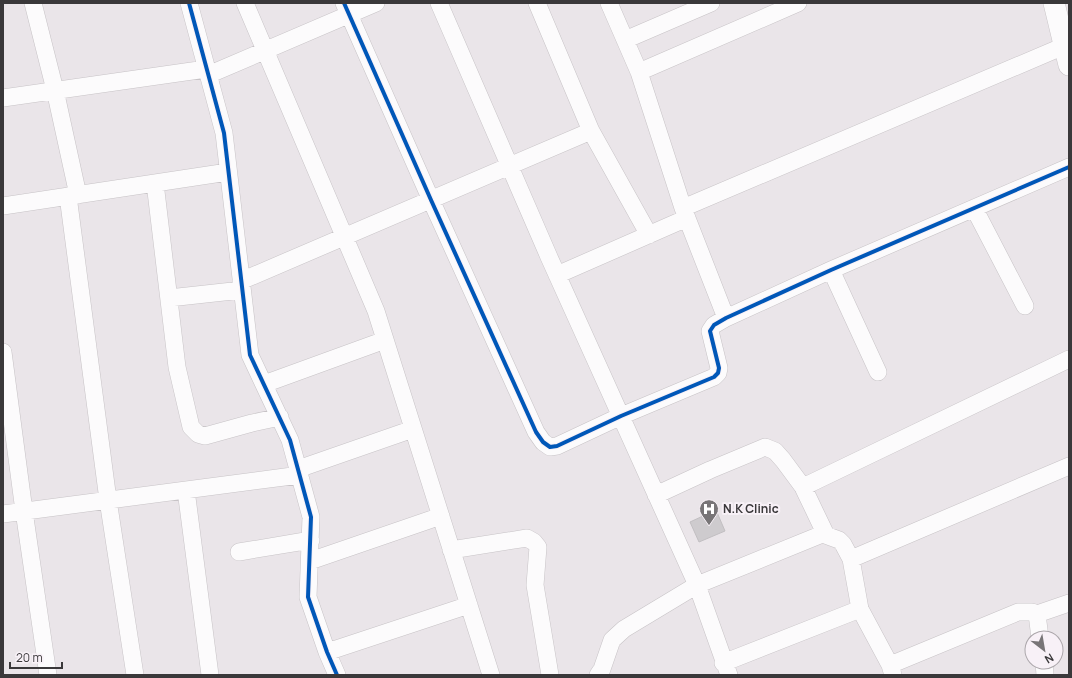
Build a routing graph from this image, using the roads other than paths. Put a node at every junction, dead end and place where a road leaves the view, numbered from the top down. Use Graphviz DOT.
graph roads {
  1 [pos="33,3"];
  2 [pos="189,3"];
  3 [pos="244,3"];
  4 [pos="376,3"];
  5 [pos="439,3"];
  6 [pos="537,3"];
  7 [pos="608,3"];
  8 [pos="711,3"];
  9 [pos="798,3"];
  10 [pos="1054,3"];
  11 [pos="346,9"];
  12 [pos="625,40"];
  13 [pos="265,51"];
  14 [pos="1067,55"];
  15 [pos="207,72"];
  16 [pos="639,72"];
  17 [pos="55,90"];
  18 [pos="3,98"];
  19 [pos="591,131"];
  20 [pos="510,166"];
  21 [pos="1069,167"];
  22 [pos="228,172"];
  23 [pos="155,183"];
  24 [pos="73,196"];
  25 [pos="431,200"];
  26 [pos="3,206"];
  27 [pos="974,208"];
  28 [pos="685,213"];
  29 [pos="649,235"];
  30 [pos="344,237"];
  31 [pos="831,270"];
  32 [pos="557,275"];
  33 [pos="242,286"];
  34 [pos="169,298"];
  35 [pos="1025,306"];
  36 [pos="726,318"];
  37 [pos="385,340"];
  38 [pos="3,352"];
  39 [pos="1069,359"];
  40 [pos="878,372"];
  41 [pos="264,384"];
  42 [pos="621,416"];
  43 [pos="280,418"];
  44 [pos="413,429"];
  45 [pos="1069,466"];
  46 [pos="299,472"];
  47 [pos="803,487"];
  48 [pos="186,490"];
  49 [pos="656,495"];
  50 [pos="108,500"];
  51 [pos="24,511"];
  52 [pos="3,514"];
  53 [pos="441,516"];
  54 [pos="825,533"];
  55 [pos="311,540"];
  56 [pos="451,550"];
  57 [pos="239,552"];
  58 [pos="851,559"];
  59 [pos="310,562"];
  60 [pos="697,585"];
  61 [pos="1069,603"];
  62 [pos="468,605"];
  63 [pos="860,609"];
  64 [pos="1037,614"];
  65 [pos="1039,630"];
  66 [pos="327,652"];
  67 [pos="726,669"];
  68 [pos="892,670"];
  69 [pos="48,675"];
  70 [pos="135,675"];
  71 [pos="210,675"];
  72 [pos="338,675"];
  73 [pos="491,675"];
  74 [pos="550,675"];
  75 [pos="598,675"];
  1 -- 17 [label="street"];
  2 -- 15 [label="street"];
  3 -- 13 [label="street"];
  4 -- 11 [label="street"];
  5 -- 20 [label="street"];
  6 -- 19 [label="street"];
  7 -- 12 [label="street"];
  8 -- 12 [label="street"];
  9 -- 16 [label="street"];
  10 -- 14 [label="street"];
  11 -- 13 [label="street"];
  11 -- 25 [label="street"];
  12 -- 16 [label="street"];
  13 -- 15 [label="street"];
  13 -- 30 [label="street"];
  14 -- 28 [label="street"];
  15 -- 17 [label="street"];
  15 -- 22 [label="street"];
  16 -- 28 [label="street"];
  17 -- 18 [label="street"];
  17 -- 24 [label="street"];
  19 -- 20 [label="street"];
  19 -- 29 [label="street"];
  20 -- 25 [label="street"];
  20 -- 32 [label="street"];
  21 -- 27 [label="street"];
  22 -- 23 [label="street"];
  22 -- 33 [label="street"];
  23 -- 24 [label="street"];
  23 -- 34 [label="street"];
  24 -- 26 [label="street"];
  24 -- 50 [label="street"];
  25 -- 30 [label="street"];
  25 -- 42 [label="street"];
  27 -- 31 [label="street"];
  27 -- 35 [label="street"];
  28 -- 29 [label="street"];
  28 -- 36 [label="street"];
  29 -- 32 [label="street"];
  30 -- 33 [label="street"];
  30 -- 37 [label="street"];
  31 -- 36 [label="street"];
  31 -- 40 [label="street"];
  32 -- 42 [label="street"];
  33 -- 34 [label="street"];
  33 -- 41 [label="street"];
  34 -- 43 [label="street"];
  36 -- 42 [label="street"];
  37 -- 41 [label="street"];
  37 -- 44 [label="street"];
  38 -- 51 [label="street"];
  39 -- 47 [label="street"];
  41 -- 43 [label="street"];
  42 -- 49 [label="street"];
  43 -- 46 [label="street"];
  44 -- 46 [label="street"];
  44 -- 53 [label="street"];
  45 -- 58 [label="street"];
  46 -- 48 [label="street"];
  46 -- 55 [label="street"];
  47 -- 49 [label="street"];
  47 -- 54 [label="street"];
  48 -- 50 [label="street"];
  48 -- 71 [label="street"];
  49 -- 60 [label="street"];
  50 -- 51 [label="street"];
  50 -- 70 [label="street"];
  51 -- 52 [label="street"];
  51 -- 69 [label="street"];
  53 -- 56 [label="street"];
  53 -- 59 [label="street"];
  54 -- 58 [label="street"];
  54 -- 60 [label="street"];
  55 -- 57 [label="street"];
  55 -- 59 [label="street"];
  56 -- 62 [label="street"];
  56 -- 74 [label="street"];
  58 -- 63 [label="street"];
  59 -- 66 [label="street"];
  60 -- 67 [label="street"];
  60 -- 75 [label="street"];
  61 -- 64 [label="street"];
  62 -- 66 [label="street"];
  62 -- 73 [label="street"];
  63 -- 67 [label="street"];
  63 -- 68 [label="street"];
  64 -- 65 [label="street"];
  64 -- 68 [label="street"];
  66 -- 72 [label="street"];
}
